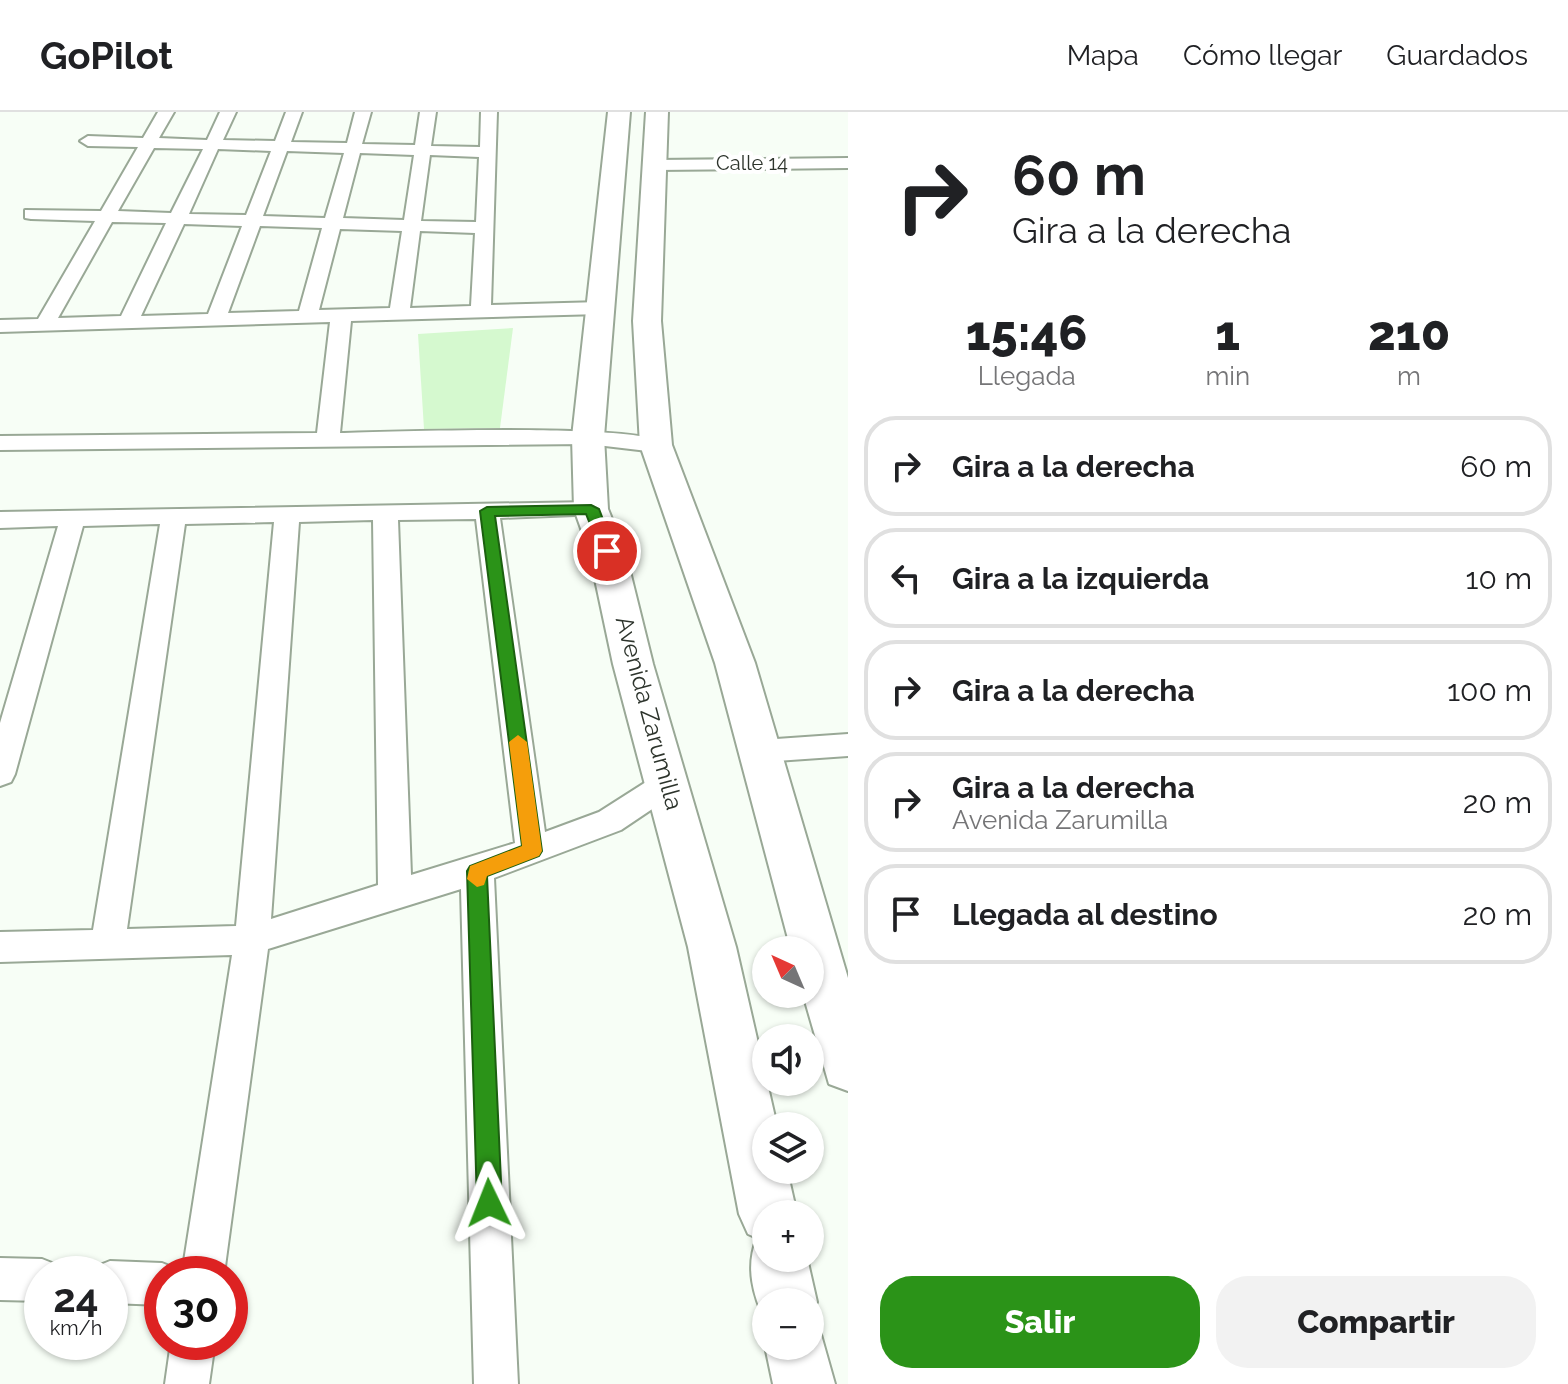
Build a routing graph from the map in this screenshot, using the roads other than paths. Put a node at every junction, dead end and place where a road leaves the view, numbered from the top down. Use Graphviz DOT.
graph roads {
  1 [pos="166,112"];
  2 [pos="228,112"];
  3 [pos="294,112"];
  4 [pos="363,112"];
  5 [pos="428,112"];
  6 [pos="489,112"];
  7 [pos="619,112"];
  8 [pos="657,112"];
  9 [pos="88,141"];
  10 [pos="148,143"];
  11 [pos="212,144"];
  12 [pos="281,146"];
  13 [pos="353,148"];
  14 [pos="423,150"];
  15 [pos="487,152"];
  16 [pos="848,163"];
  17 [pos="656,165"];
  18 [pos="31,214"];
  19 [pos="106,216"];
  20 [pos="178,218"];
  21 [pos="253,221"];
  22 [pos="333,223"];
  23 [pos="412,226"];
  24 [pos="485,228"];
  25 [pos="601,308"];
  26 [pos="481,311"];
  27 [pos="399,315"];
  28 [pos="341,317"];
  29 [pos="307,318"];
  30 [pos="215,321"];
  31 [pos="128,323"];
  32 [pos="44,325"];
  33 [pos="0,326"];
  34 [pos="588,437"];
  35 [pos="328,440"];
  36 [pos="0,443"];
  37 [pos="656,445"];
  38 [pos="591,509"];
  39 [pos="487,511"];
  40 [pos="385,513"];
  41 [pos="287,515"];
  42 [pos="174,517"];
  43 [pos="73,519"];
  44 [pos="0,520"];
  45 [pos="848,745"];
  46 [pos="761,751"];
  47 [pos="0,774"];
  48 [pos="668,783"];
  49 [pos="532,851"];
  50 [pos="477,871"];
  51 [pos="395,893"];
  52 [pos="252,940"];
  53 [pos="108,944"];
  54 [pos="0,947"];
  55 [pos="848,1067"];
  56 [pos="765,1200"];
  57 [pos="206,1256"];
  58 [pos="0,1279"];
  59 [pos="24,1280"];
  60 [pos="190,1360"];
  61 [pos="799,1360"];
  62 [pos="187,1384"];
  63 [pos="496,1384"];
  64 [pos="804,1384"];
  1 -- 10 [label="street"];
  2 -- 11 [label="street"];
  3 -- 12 [label="street"];
  4 -- 13 [label="street"];
  5 -- 14 [label="street"];
  6 -- 15 [label="street"];
  7 -- 25 [label="street, Avenida Zarumilla"];
  8 -- 17 [label="street"];
  9 -- 10 [label="street"];
  10 -- 11 [label="street"];
  10 -- 19 [label="street"];
  11 -- 12 [label="street"];
  11 -- 20 [label="street"];
  12 -- 13 [label="street"];
  12 -- 21 [label="street"];
  13 -- 14 [label="street"];
  13 -- 22 [label="street"];
  14 -- 15 [label="street"];
  14 -- 23 [label="street"];
  15 -- 24 [label="street"];
  16 -- 17 [label="street, Calle 14"];
  17 -- 37 [label="street"];
  18 -- 19 [label="street"];
  19 -- 20 [label="street"];
  19 -- 32 [label="street"];
  20 -- 21 [label="street"];
  20 -- 31 [label="street"];
  21 -- 22 [label="street"];
  21 -- 30 [label="street"];
  22 -- 23 [label="street"];
  22 -- 29 [label="street"];
  23 -- 24 [label="street"];
  23 -- 27 [label="street"];
  24 -- 26 [label="street"];
  25 -- 26 [label="street"];
  25 -- 34 [label="street, Avenida Zarumilla"];
  26 -- 27 [label="street"];
  27 -- 28 [label="street"];
  28 -- 29 [label="street"];
  28 -- 35 [label="street"];
  29 -- 30 [label="street"];
  30 -- 31 [label="street"];
  31 -- 32 [label="street"];
  32 -- 33 [label="street"];
  34 -- 35 [label="street"];
  34 -- 37 [label="street"];
  34 -- 38 [label="street, Avenida Zarumilla"];
  35 -- 36 [label="street"];
  37 -- 46 [label="street"];
  38 -- 39 [label="street"];
  38 -- 48 [label="street, Avenida Zarumilla"];
  39 -- 40 [label="street"];
  39 -- 49 [label="street"];
  40 -- 41 [label="street"];
  40 -- 51 [label="street"];
  41 -- 42 [label="street"];
  41 -- 52 [label="street"];
  42 -- 43 [label="street"];
  42 -- 53 [label="street"];
  43 -- 44 [label="street"];
  43 -- 47 [label="street"];
  45 -- 46 [label="street"];
  46 -- 55 [label="street"];
  48 -- 49 [label="street"];
  48 -- 56 [label="street, Avenida Zarumilla"];
  49 -- 50 [label="street"];
  50 -- 51 [label="street"];
  50 -- 63 [label="street"];
  51 -- 52 [label="street"];
  52 -- 53 [label="street"];
  52 -- 57 [label="street"];
  53 -- 54 [label="street"];
  58 -- 59 [label="street"];
  60 -- 62 [label="street"];
  61 -- 64 [label="street"];
}
